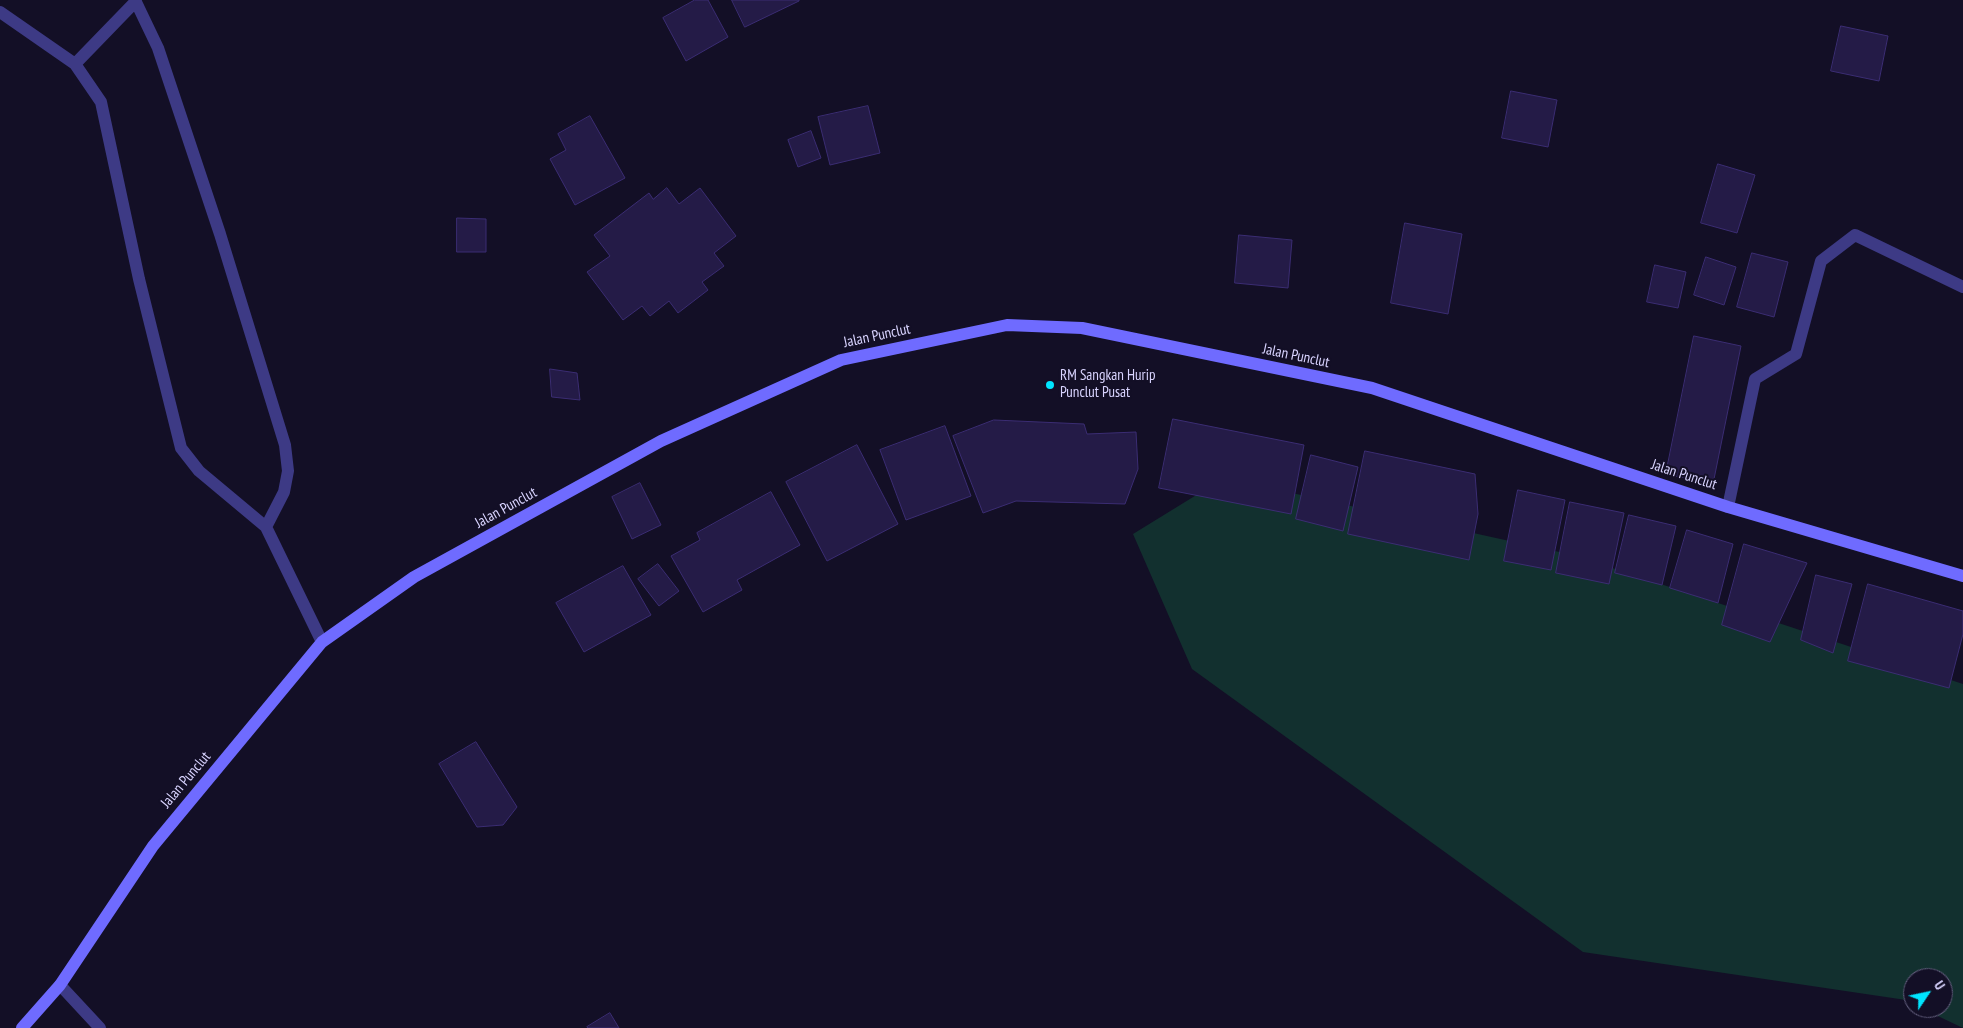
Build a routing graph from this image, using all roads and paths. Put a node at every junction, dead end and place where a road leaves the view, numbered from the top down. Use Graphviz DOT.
graph roads {
  1 [pos="135,0"];
  2 [pos="0,12"];
  3 [pos="74,64"];
  4 [pos="1963,287"];
  5 [pos="1728,507"];
  6 [pos="266,527"];
  7 [pos="1963,576"];
  8 [pos="322,642"];
  9 [pos="60,985"];
  10 [pos="22,1028"];
  11 [pos="100,1028"];
  1 -- 3 [label="street"];
  1 -- 6 [label="street"];
  2 -- 3 [label="street"];
  3 -- 6 [label="street"];
  4 -- 5 [label="street"];
  5 -- 7 [label="main road, Jalan Punclut"];
  5 -- 8 [label="main road, Jalan Punclut"];
  6 -- 8 [label="street"];
  8 -- 9 [label="main road, Jalan Punclut"];
  9 -- 10 [label="main road, Jalan Punclut"];
  9 -- 11 [label="street"];
}
